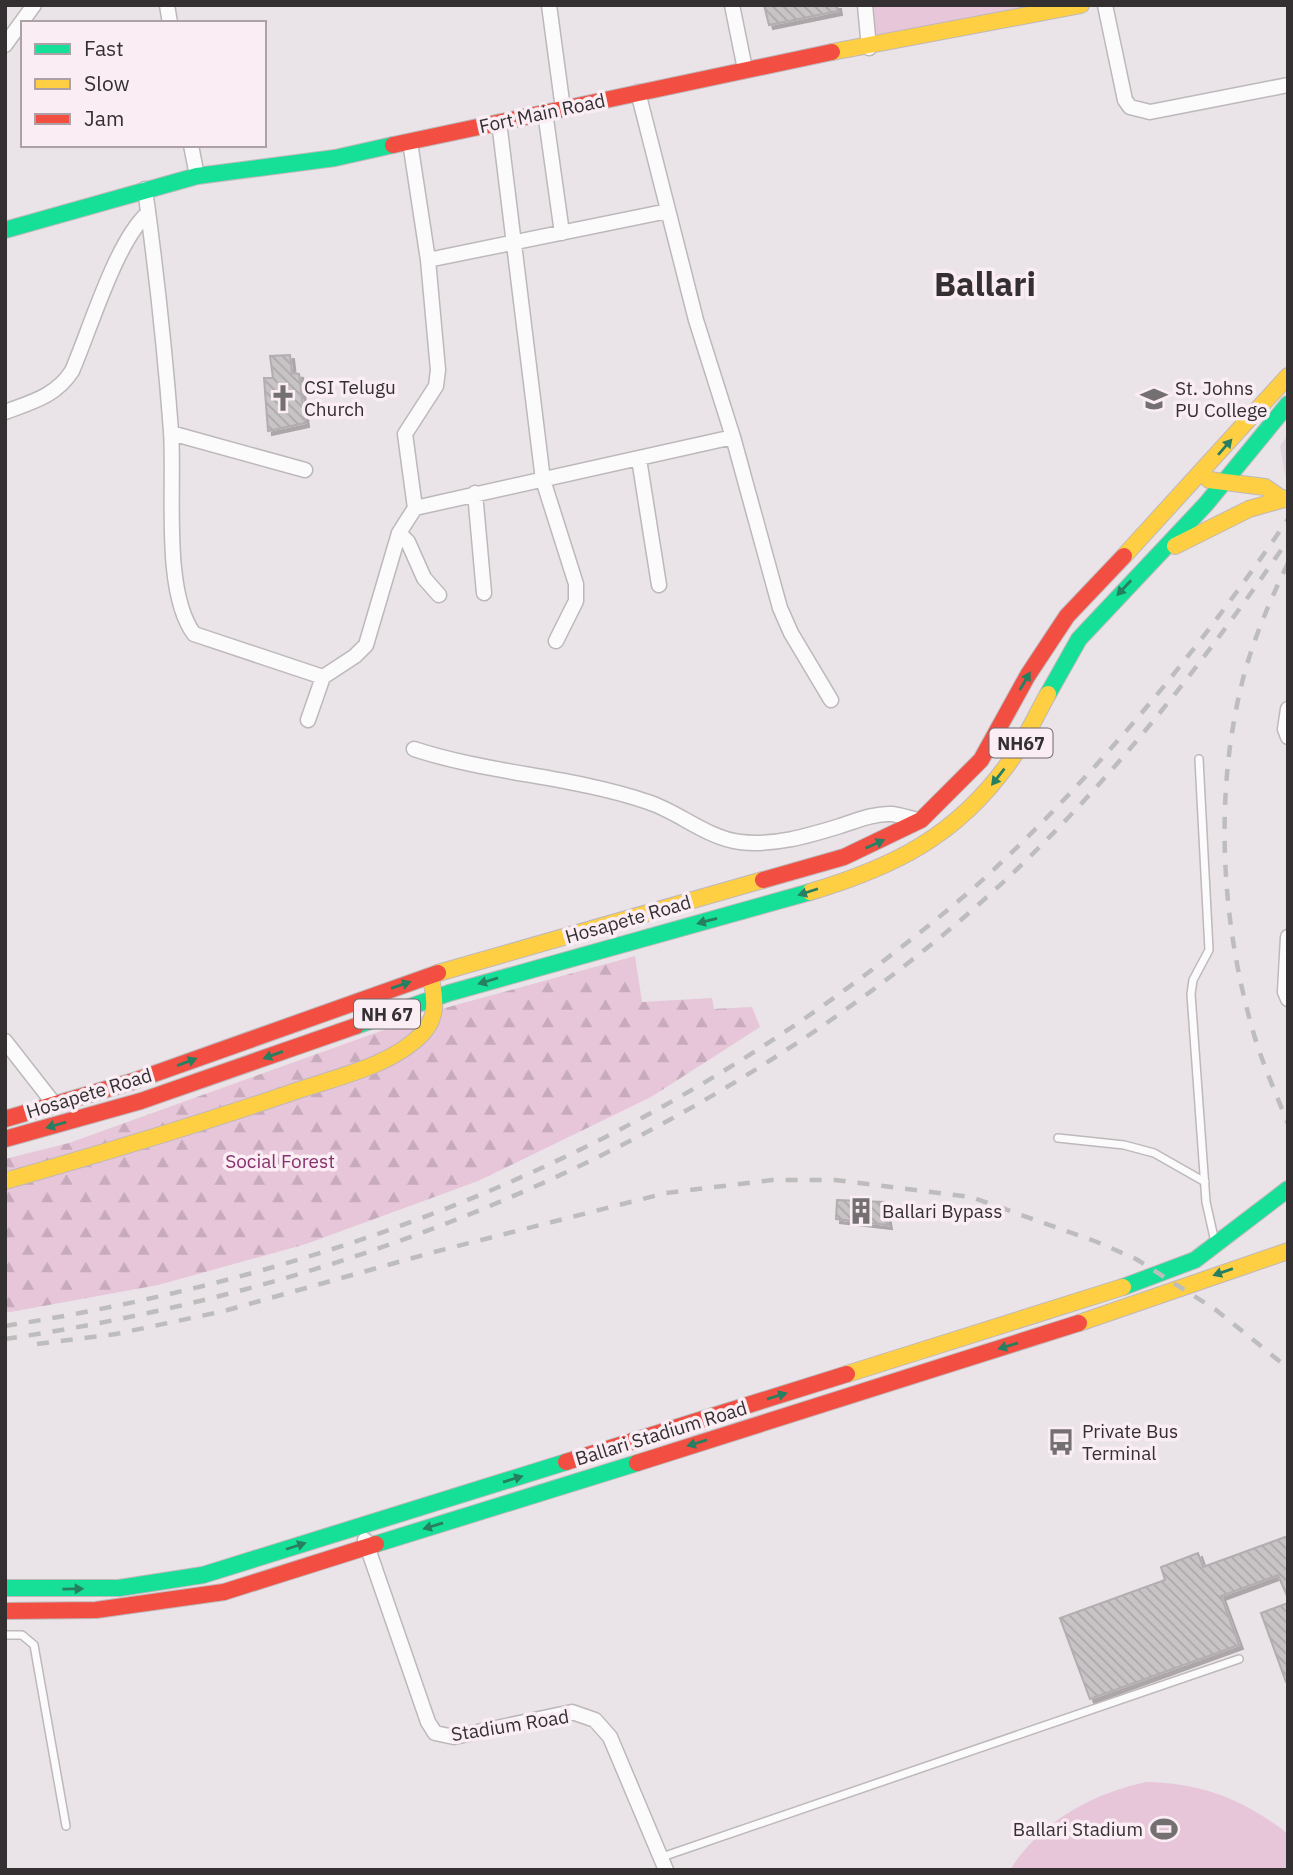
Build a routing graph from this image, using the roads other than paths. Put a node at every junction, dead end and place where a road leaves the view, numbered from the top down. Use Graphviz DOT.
graph roads {
  1 [pos="34,5"];
  2 [pos="549,5"];
  3 [pos="732,5"];
  4 [pos="864,5"];
  5 [pos="1081,5"];
  6 [pos="1105,5"];
  7 [pos="22,21"];
  8 [pos="21,23"];
  9 [pos="5,45"];
  10 [pos="869,48"];
  11 [pos="745,69"];
  12 [pos="1288,85"];
  13 [pos="638,92"];
  14 [pos="563,109"];
  15 [pos="545,112"];
  16 [pos="499,122"];
  17 [pos="410,142"];
  18 [pos="191,147"];
  19 [pos="197,176"];
  20 [pos="145,188"];
  21 [pos="668,211"];
  22 [pos="148,213"];
  23 [pos="5,230"];
  24 [pos="562,233"];
  25 [pos="514,243"];
  26 [pos="428,260"];
  27 [pos="1288,376"];
  28 [pos="1288,404"];
  29 [pos="5,412"];
  30 [pos="1267,428"];
  31 [pos="171,433"];
  32 [pos="733,436"];
  33 [pos="639,460"];
  34 [pos="305,470"];
  35 [pos="1198,477"];
  36 [pos="543,480"];
  37 [pos="1223,484"];
  38 [pos="1265,487"];
  39 [pos="475,494"];
  40 [pos="1182,494"];
  41 [pos="1284,498"];
  42 [pos="1206,504"];
  43 [pos="415,508"];
  44 [pos="1249,509"];
  45 [pos="399,533"];
  46 [pos="1154,557"];
  47 [pos="659,585"];
  48 [pos="484,593"];
  49 [pos="439,595"];
  50 [pos="556,641"];
  51 [pos="323,677"];
  52 [pos="831,700"];
  53 [pos="1288,709"];
  54 [pos="308,720"];
  55 [pos="1288,737"];
  56 [pos="414,749"];
  57 [pos="1199,759"];
  58 [pos="921,820"];
  59 [pos="773,903"];
  60 [pos="1288,937"];
  61 [pos="429,976"];
  62 [pos="436,997"];
  63 [pos="1288,999"];
  64 [pos="5,1041"];
  65 [pos="55,1105"];
  66 [pos="5,1119"];
  67 [pos="1058,1138"];
  68 [pos="5,1139"];
  69 [pos="5,1181"];
  70 [pos="1205,1182"];
  71 [pos="1288,1189"];
  72 [pos="1216,1244"];
  73 [pos="1288,1251"];
  74 [pos="1032,1317"];
  75 [pos="1038,1337"];
  76 [pos="361,1526"];
  77 [pos="369,1548"];
  78 [pos="5,1588"];
  79 [pos="5,1611"];
  80 [pos="5,1635"];
  81 [pos="1239,1659"];
  82 [pos="66,1826"];
  83 [pos="664,1863"];
  1 -- 7 [label="street"];
  2 -- 14 [label="street"];
  3 -- 11 [label="street"];
  4 -- 10 [label="street"];
  5 -- 10 [label="main road, Fort Main Road"];
  6 -- 12 [label="street"];
  8 -- 9 [label="street"];
  10 -- 11 [label="main road, Fort Main Road"];
  11 -- 13 [label="main road, Fort Main Road"];
  13 -- 14 [label="main road, Fort Main Road"];
  13 -- 21 [label="street"];
  14 -- 15 [label="main road, Fort Main Road"];
  15 -- 16 [label="main road, Fort Main Road"];
  15 -- 24 [label="street"];
  16 -- 17 [label="main road, Fort Main Road"];
  16 -- 25 [label="street"];
  17 -- 19 [label="main road, Fort Main Road"];
  17 -- 26 [label="street"];
  18 -- 19 [label="street"];
  19 -- 20 [label="main road, Fort Main Road"];
  20 -- 22 [label="street"];
  20 -- 23 [label="main road, Fort Main Road"];
  21 -- 24 [label="street"];
  21 -- 32 [label="street"];
  22 -- 29 [label="street"];
  22 -- 31 [label="street"];
  24 -- 25 [label="street"];
  25 -- 26 [label="street"];
  25 -- 36 [label="street"];
  26 -- 43 [label="street"];
  35 -- 27 [label="main road, one-way"];
  28 -- 30 [label="main road"];
  30 -- 37 [label="main road"];
  30 -- 38 [label="main road"];
  31 -- 34 [label="street"];
  31 -- 51 [label="street"];
  32 -- 33 [label="street"];
  32 -- 52 [label="street"];
  33 -- 36 [label="street"];
  33 -- 47 [label="street"];
  35 -- 37 [label="main road"];
  35 -- 40 [label="main road"];
  36 -- 39 [label="street"];
  36 -- 50 [label="street"];
  37 -- 38 [label="main road"];
  37 -- 42 [label="main road"];
  38 -- 41 [label="main road"];
  39 -- 43 [label="street"];
  39 -- 48 [label="street"];
  40 -- 42 [label="main road"];
  58 -- 40 [label="main road, Hosapete Road / NH67, one-way"];
  41 -- 44 [label="main road"];
  42 -- 44 [label="main road"];
  42 -- 46 [label="main road, NH67"];
  43 -- 45 [label="street"];
  44 -- 46 [label="main road"];
  45 -- 49 [label="street"];
  45 -- 51 [label="street"];
  46 -- 59 [label="main road, NH67, one-way"];
  51 -- 54 [label="street"];
  53 -- 55 [label="street"];
  56 -- 58 [label="street"];
  57 -- 70 [label="lane"];
  61 -- 58 [label="main road, Hosapete Road / NH67, one-way"];
  59 -- 62 [label="main road, Hosapete Road / NH 67, one-way"];
  60 -- 63 [label="street"];
  61 -- 62 [label="main road"];
  65 -- 61 [label="main road, Hosapete Road / NH67, one-way"];
  62 -- 68 [label="main road, Hosapete Road / NH 67, one-way"];
  62 -- 69 [label="main road"];
  64 -- 65 [label="street"];
  65 -- 66 [label="main road, Hosapete Road / NH67"];
  67 -- 70 [label="lane"];
  70 -- 72 [label="lane"];
  71 -- 72 [label="main road, Ballari Stadium Road"];
  72 -- 74 [label="main road, Ballari Stadium Road"];
  73 -- 75 [label="main road, Ballari Stadium Road, one-way"];
  74 -- 75 [label="street"];
  76 -- 74 [label="main road, Ballari Stadium Road, one-way"];
  75 -- 77 [label="main road, Ballari Stadium Road, one-way"];
  76 -- 77 [label="street, Stadium Road"];
  78 -- 76 [label="main road, Ballari Stadium Road, one-way"];
  77 -- 79 [label="main road, Ballari Stadium Road"];
  77 -- 83 [label="street, Stadium Road"];
  80 -- 82 [label="lane"];
  81 -- 83 [label="lane"];
}
